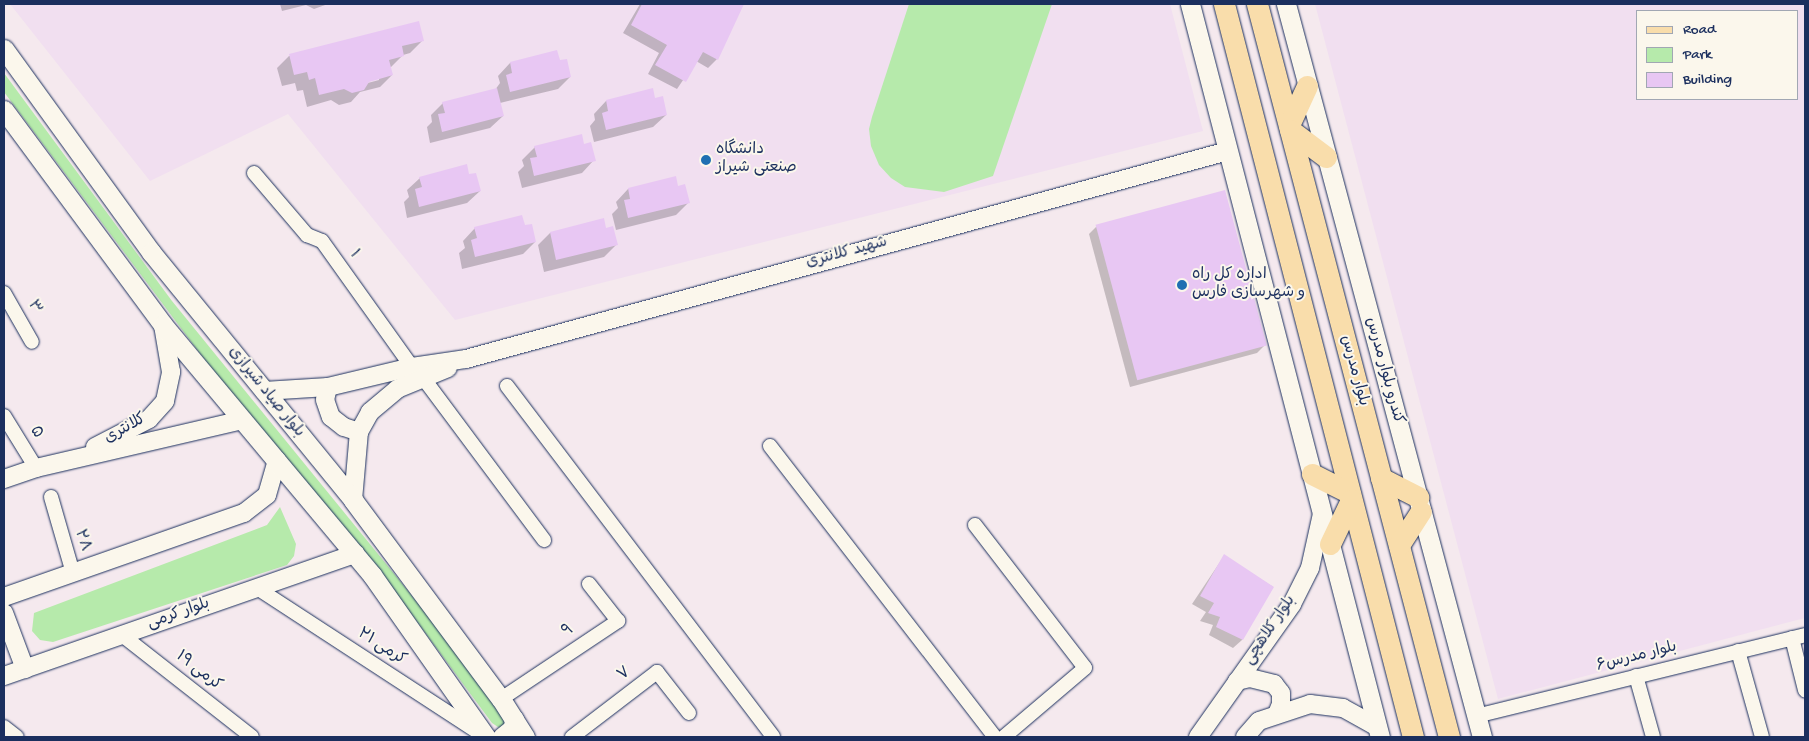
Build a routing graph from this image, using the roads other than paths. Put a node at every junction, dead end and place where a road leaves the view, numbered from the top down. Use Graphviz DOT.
graph roads {
  1 [pos="1190,4"];
  2 [pos="1224,4"];
  3 [pos="1257,4"];
  4 [pos="1286,4"];
  5 [pos="4,49"];
  6 [pos="1307,86"];
  7 [pos="4,110"];
  8 [pos="1290,128"];
  9 [pos="1228,151"];
  10 [pos="1326,157"];
  11 [pos="254,173"];
  12 [pos="4,293"];
  13 [pos="163,326"];
  14 [pos="32,342"];
  15 [pos="418,373"];
  16 [pos="328,386"];
  17 [pos="507,386"];
  18 [pos="264,391"];
  19 [pos="4,416"];
  20 [pos="243,420"];
  21 [pos="359,432"];
  22 [pos="770,446"];
  23 [pos="278,460"];
  24 [pos="67,461"];
  25 [pos="36,468"];
  26 [pos="1312,474"];
  27 [pos="1382,478"];
  28 [pos="4,479"];
  29 [pos="1350,496"];
  30 [pos="51,497"];
  31 [pos="353,500"];
  32 [pos="1419,504"];
  33 [pos="1322,514"];
  34 [pos="975,525"];
  35 [pos="544,540"];
  36 [pos="1330,544"];
  37 [pos="1399,545"];
  38 [pos="355,554"];
  39 [pos="73,573"];
  40 [pos="590,584"];
  41 [pos="257,588"];
  42 [pos="4,597"];
  43 [pos="4,614"];
  44 [pos="122,635"];
  45 [pos="1799,636"];
  46 [pos="1738,651"];
  47 [pos="25,669"];
  48 [pos="4,676"];
  49 [pos="1636,676"];
  50 [pos="1237,681"];
  51 [pos="1805,690"];
  52 [pos="500,699"];
  53 [pos="689,713"];
  54 [pos="1277,714"];
  55 [pos="1476,716"];
  56 [pos="514,719"];
  57 [pos="4,727"];
  58 [pos="1379,732"];
  59 [pos="17,737"];
  60 [pos="252,737"];
  61 [pos="486,737"];
  62 [pos="502,737"];
  63 [pos="525,737"];
  64 [pos="572,737"];
  65 [pos="772,737"];
  66 [pos="995,737"];
  67 [pos="1004,737"];
  68 [pos="1198,737"];
  69 [pos="1245,737"];
  70 [pos="1413,737"];
  71 [pos="1449,737"];
  72 [pos="1482,737"];
  73 [pos="1653,737"];
  74 [pos="1762,737"];
  1 -- 9 [label="main road"];
  2 -- 29 [label="main road, بلوار مدرس"];
  3 -- 8 [label="main road, بلوار مدرس"];
  4 -- 6 [label="main road, کندرو بلوار مدرس"];
  5 -- 18 [label="main road, بلوار صیاد شیرازی"];
  6 -- 8 [label="main road"];
  6 -- 10 [label="main road, کندرو بلوار مدرس"];
  7 -- 13 [label="main road, بلوار صیاد شیرازی"];
  8 -- 10 [label="main road"];
  8 -- 27 [label="main road, بلوار مدرس"];
  9 -- 15 [label="street, شهید کلانتری"];
  9 -- 26 [label="main road"];
  10 -- 32 [label="main road, کندرو بلوار مدرس"];
  11 -- 15 [label="street, ۱"];
  12 -- 14 [label="street, ۳"];
  13 -- 20 [label="main road, بلوار صیاد شیرازی"];
  13 -- 24 [label="street, کلانتری"];
  15 -- 16 [label="street"];
  15 -- 21 [label="street"];
  15 -- 35 [label="street, ۱"];
  16 -- 18 [label="street"];
  16 -- 21 [label="street"];
  17 -- 65 [label="street"];
  18 -- 31 [label="main road, بلوار صیاد شیرازی"];
  19 -- 25 [label="street, ۵"];
  20 -- 23 [label="main road, بلوار صیاد شیرازی"];
  20 -- 24 [label="street, کلانتری"];
  21 -- 31 [label="street"];
  22 -- 66 [label="street"];
  23 -- 38 [label="main road, بلوار صیاد شیرازی"];
  23 -- 39 [label="street"];
  24 -- 25 [label="street, کلانتری"];
  25 -- 28 [label="street, کلانتری"];
  26 -- 29 [label="main road"];
  26 -- 33 [label="main road"];
  27 -- 32 [label="main road"];
  27 -- 37 [label="main road, بلوار مدرس"];
  29 -- 36 [label="main road"];
  29 -- 70 [label="main road, بلوار مدرس"];
  30 -- 39 [label="street, ۲۸"];
  31 -- 52 [label="main road, بلوار صیاد شیرازی"];
  32 -- 37 [label="main road"];
  32 -- 55 [label="main road, کندرو بلوار مدرس"];
  33 -- 36 [label="main road"];
  33 -- 50 [label="street, بلوار کلاهچی"];
  34 -- 67 [label="street"];
  36 -- 58 [label="main road"];
  37 -- 71 [label="main road, بلوار مدرس"];
  38 -- 41 [label="street, بلوار کرمی"];
  38 -- 61 [label="main road, بلوار صیاد شیرازی"];
  39 -- 42 [label="street"];
  40 -- 52 [label="street, ۹"];
  41 -- 44 [label="street, بلوار کرمی"];
  41 -- 61 [label="street, کرمی ۲۱"];
  43 -- 47 [label="street"];
  44 -- 47 [label="street, بلوار کرمی"];
  44 -- 60 [label="street, کرمی ۱۹"];
  45 -- 46 [label="street, بلوار مدرس۶"];
  45 -- 51 [label="street"];
  46 -- 49 [label="street, بلوار مدرس۶"];
  46 -- 74 [label="street"];
  47 -- 48 [label="street, بلوار کرمی"];
  49 -- 55 [label="street, بلوار مدرس۶"];
  49 -- 73 [label="street"];
  50 -- 54 [label="street"];
  50 -- 68 [label="street, بلوار کلاهچی"];
  52 -- 56 [label="main road, بلوار صیاد شیرازی"];
  53 -- 64 [label="street, ۷"];
  54 -- 58 [label="street"];
  54 -- 69 [label="street"];
  55 -- 72 [label="main road, کندرو بلوار مدرس"];
  56 -- 62 [label="main road"];
  56 -- 63 [label="main road, بلوار صیاد شیرازی"];
  57 -- 59 [label="street"];
}
